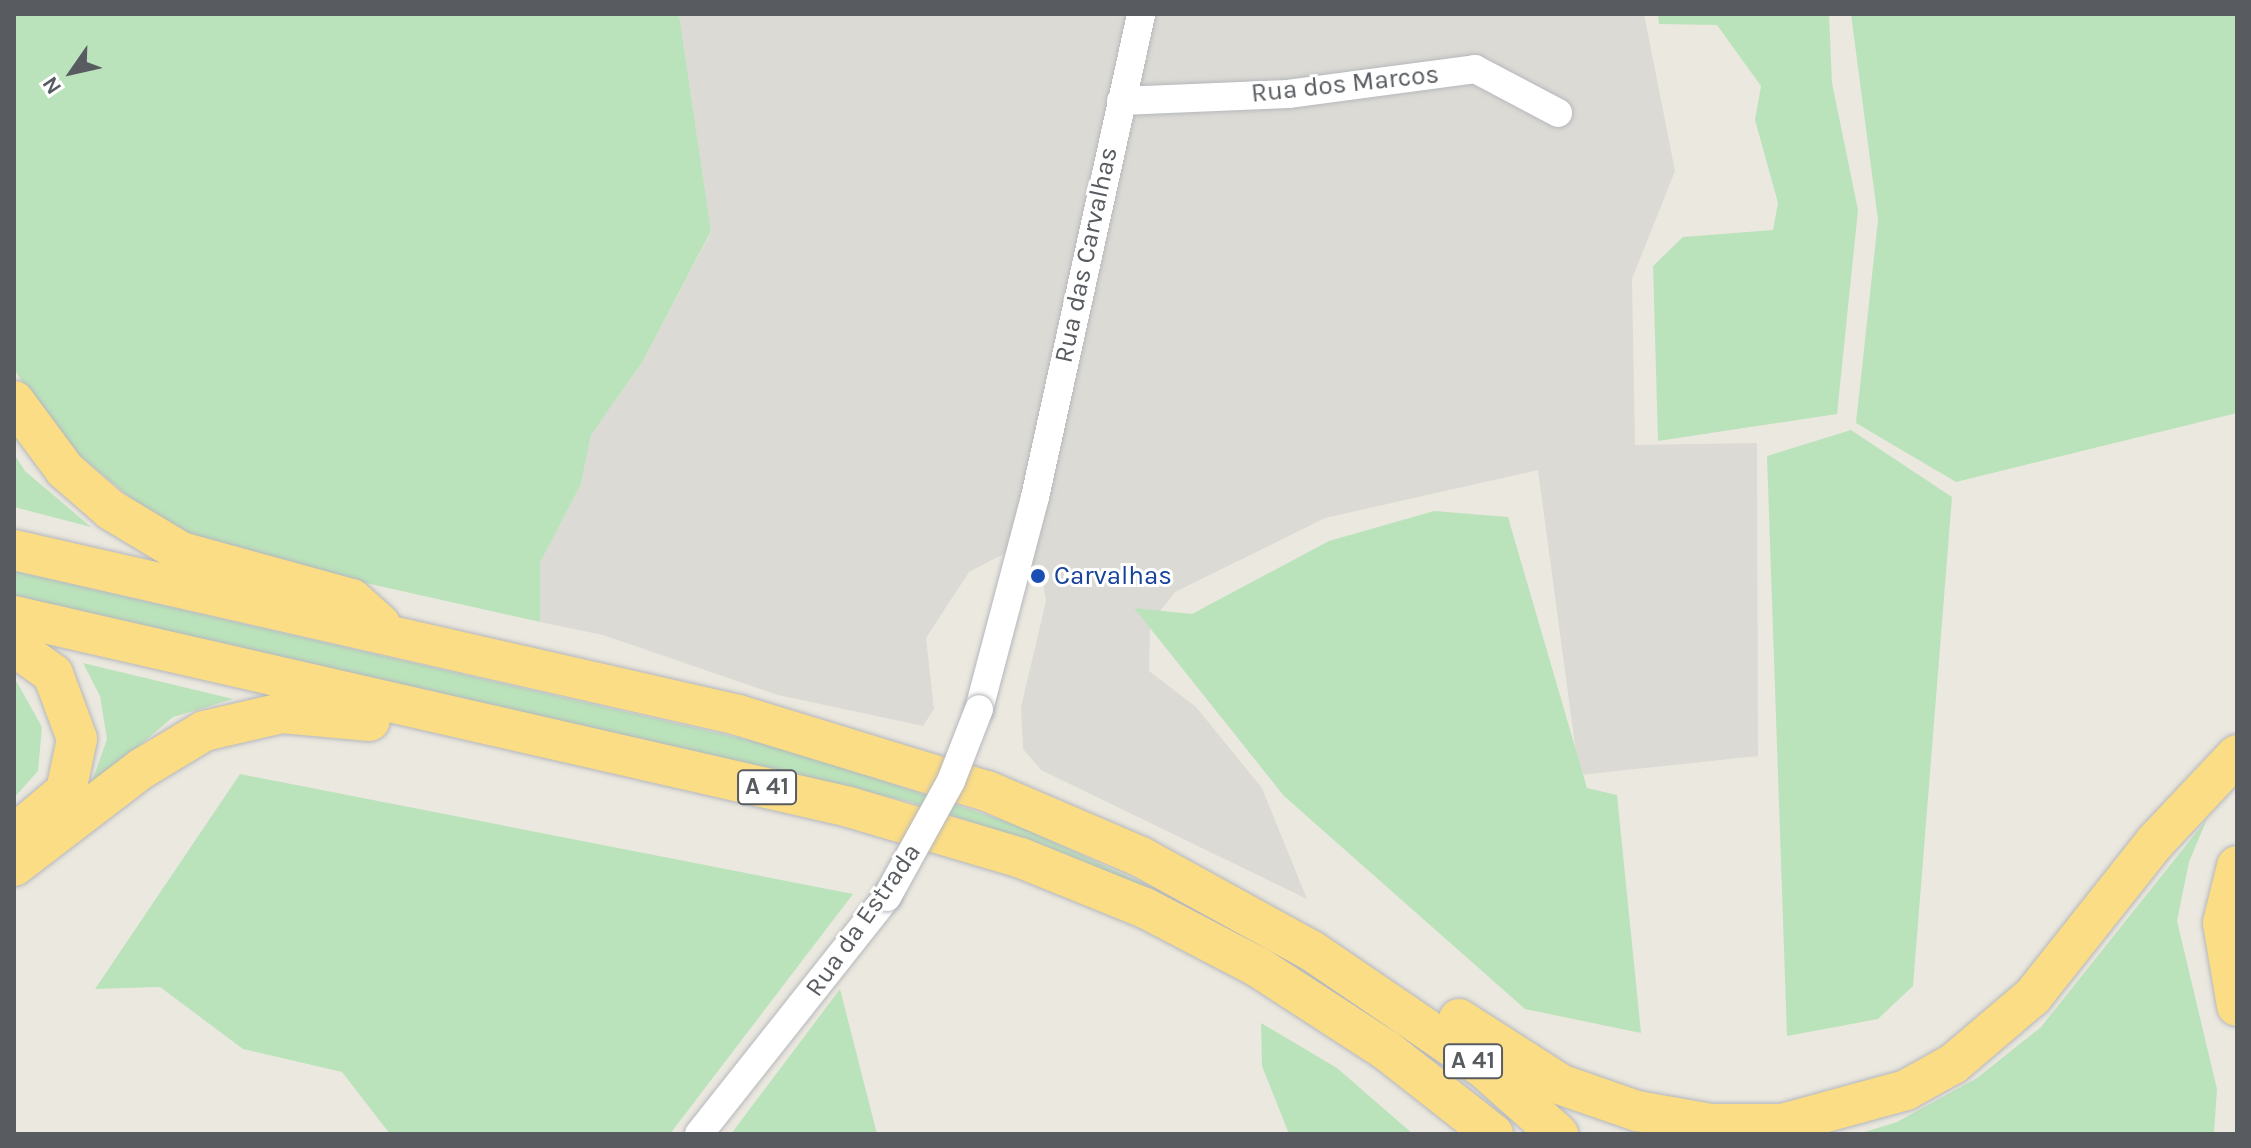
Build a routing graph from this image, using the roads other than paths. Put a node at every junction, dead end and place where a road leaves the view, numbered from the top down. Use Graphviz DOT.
graph roads {
  1 [pos="1141,14"];
  2 [pos="1121,101"];
  3 [pos="1558,113"];
  4 [pos="14,401"];
  5 [pos="1035,497"];
  6 [pos="14,550"];
  7 [pos="14,616"];
  8 [pos="395,637"];
  9 [pos="14,646"];
  10 [pos="449,714"];
  11 [pos="2237,755"];
  12 [pos="14,835"];
  13 [pos="14,866"];
  14 [pos="2237,866"];
  15 [pos="1382,997"];
  16 [pos="2237,1006"];
  17 [pos="699,1134"];
  18 [pos="1493,1134"];
  19 [pos="1558,1134"];
  1 -- 2 [label="street, Rua das Carvalhas"];
  2 -- 3 [label="street, Rua dos Marcos"];
  2 -- 5 [label="street, Rua das Carvalhas"];
  4 -- 8 [label="highway"];
  5 -- 17 [label="street, Rua da Estrada, bridge"];
  6 -- 8 [label="highway, A 41"];
  7 -- 10 [label="highway, A 41"];
  8 -- 15 [label="highway, A 41"];
  9 -- 12 [label="highway"];
  10 -- 13 [label="highway"];
  10 -- 18 [label="highway, A 41"];
  11 -- 15 [label="highway"];
  14 -- 16 [label="highway"];
  15 -- 19 [label="highway, A 41"];
}
